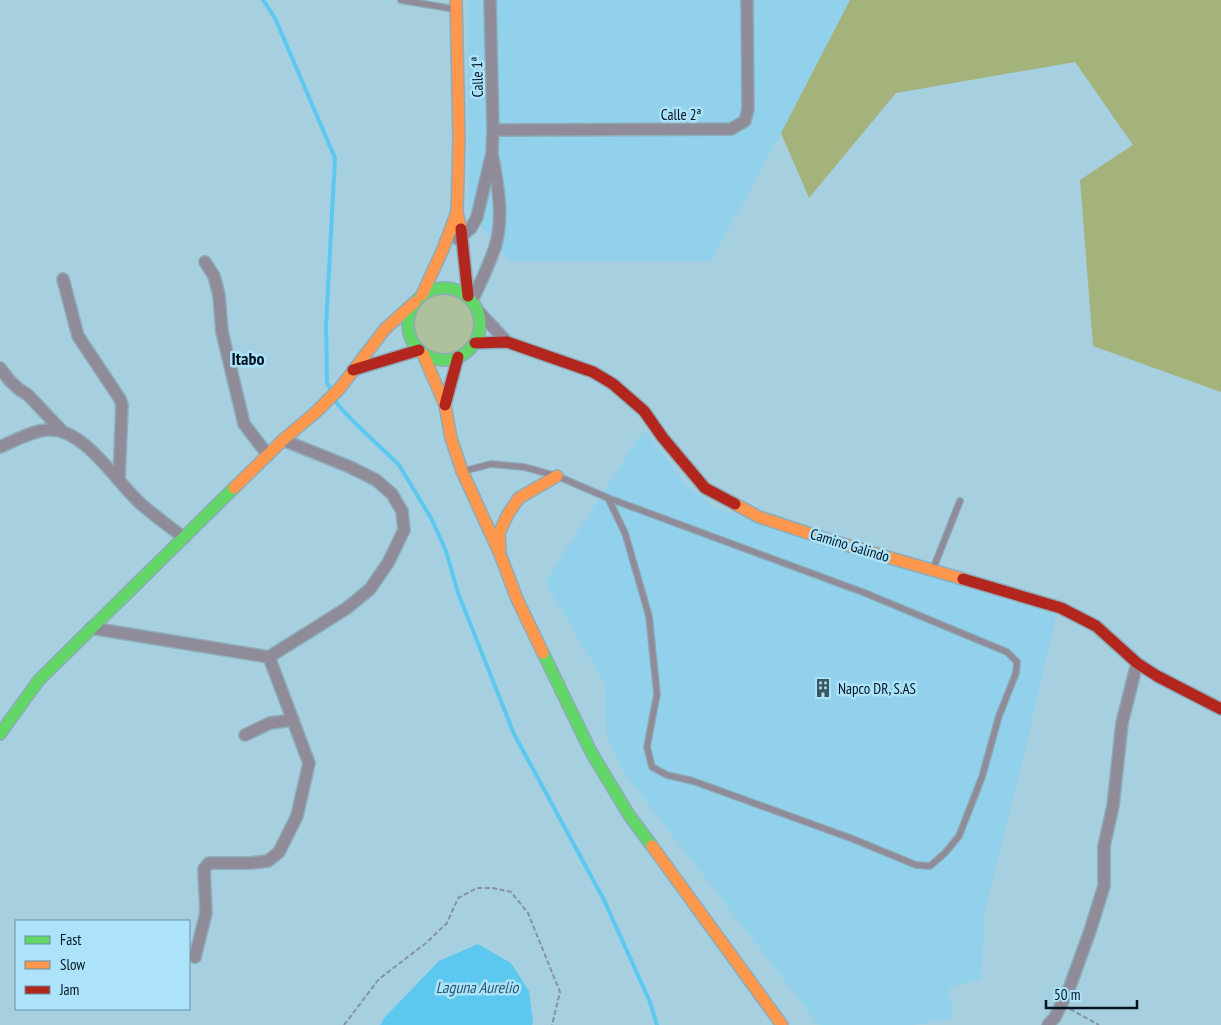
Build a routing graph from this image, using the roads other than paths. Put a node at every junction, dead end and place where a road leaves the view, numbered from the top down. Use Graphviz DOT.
graph roads {
  1 [pos="401,0"];
  2 [pos="490,0"];
  3 [pos="747,0"];
  4 [pos="456,4"];
  5 [pos="493,130"];
  6 [pos="492,154"];
  7 [pos="457,212"];
  8 [pos="463,235"];
  9 [pos="443,249"];
  10 [pos="205,262"];
  11 [pos="63,279"];
  12 [pos="419,298"];
  13 [pos="472,303"];
  14 [pos="507,342"];
  15 [pos="475,343"];
  16 [pos="421,352"];
  17 [pos="458,357"];
  18 [pos="0,368"];
  19 [pos="353,370"];
  20 [pos="445,405"];
  21 [pos="63,432"];
  22 [pos="283,440"];
  23 [pos="0,447"];
  24 [pos="268,455"];
  25 [pos="462,471"];
  26 [pos="557,476"];
  27 [pos="119,480"];
  28 [pos="608,498"];
  29 [pos="960,501"];
  30 [pos="184,538"];
  31 [pos="500,554"];
  32 [pos="932,569"];
  33 [pos="91,628"];
  34 [pos="269,657"];
  35 [pos="1137,663"];
  36 [pos="1221,710"];
  37 [pos="293,720"];
  38 [pos="0,733"];
  39 [pos="245,735"];
  40 [pos="195,957"];
  41 [pos="782,1025"];
  42 [pos="1048,1025"];
  1 -- 4 [label="lane"];
  2 -- 5 [label="street, Calle 1ª"];
  3 -- 5 [label="street, Calle 2ª"];
  4 -- 7 [label="main road"];
  5 -- 6 [label="street, Calle 1ª"];
  6 -- 8 [label="street, Calle 1ª"];
  6 -- 13 [label="street, Calle 1ª"];
  7 -- 8 [label="main road"];
  7 -- 9 [label="main road"];
  8 -- 9 [label="street, Calle 1ª"];
  8 -- 13 [label="main road"];
  9 -- 12 [label="main road"];
  10 -- 24 [label="street"];
  11 -- 27 [label="street"];
  12 -- 13 [label="main road"];
  12 -- 16 [label="main road"];
  12 -- 19 [label="main road"];
  13 -- 14 [label="street, Camino Galindo"];
  13 -- 15 [label="main road"];
  14 -- 15 [label="main road, Camino Galindo"];
  14 -- 32 [label="main road, Camino Galindo"];
  15 -- 17 [label="main road"];
  16 -- 17 [label="main road"];
  16 -- 19 [label="main road"];
  16 -- 20 [label="main road"];
  17 -- 20 [label="main road"];
  18 -- 21 [label="street"];
  19 -- 22 [label="main road"];
  20 -- 25 [label="main road"];
  21 -- 23 [label="street"];
  21 -- 27 [label="street"];
  22 -- 24 [label="main road"];
  22 -- 34 [label="street"];
  24 -- 30 [label="main road"];
  25 -- 26 [label="lane"];
  25 -- 31 [label="main road"];
  26 -- 28 [label="lane"];
  26 -- 31 [label="main road"];
  27 -- 30 [label="street"];
  28 -- 28 [label="lane"];
  29 -- 32 [label="lane"];
  30 -- 33 [label="main road"];
  31 -- 41 [label="main road"];
  32 -- 35 [label="main road, Camino Galindo"];
  33 -- 34 [label="street"];
  33 -- 38 [label="main road"];
  34 -- 37 [label="street"];
  35 -- 36 [label="main road, Camino Galindo"];
  35 -- 42 [label="street"];
  37 -- 39 [label="street"];
  37 -- 40 [label="street"];
}
